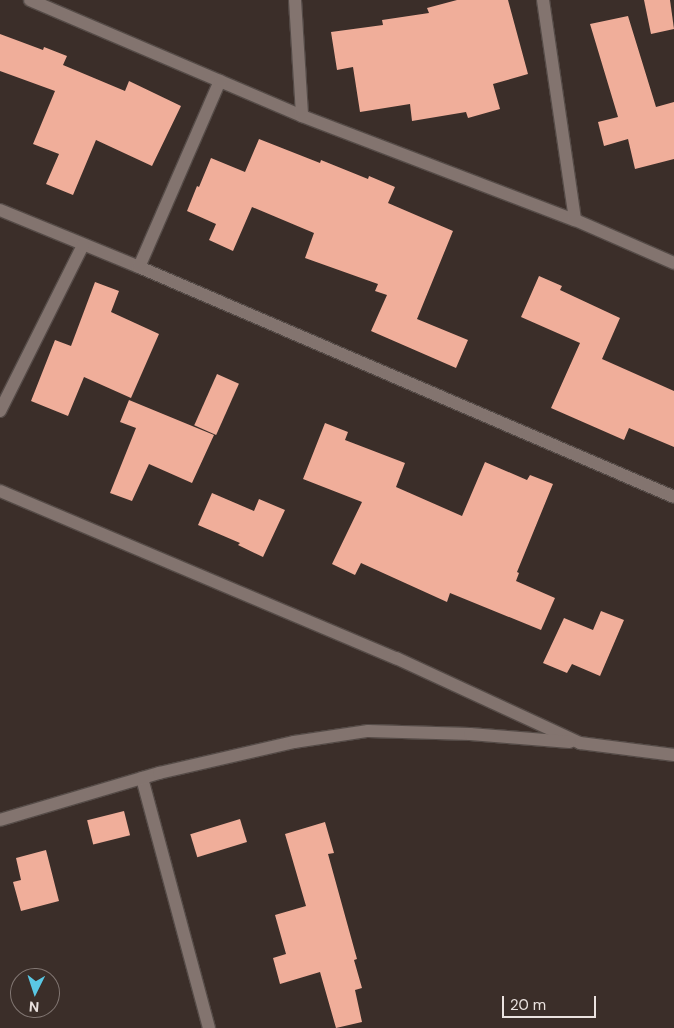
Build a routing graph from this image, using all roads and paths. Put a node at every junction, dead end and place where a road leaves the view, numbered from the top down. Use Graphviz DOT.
graph roads {
  1 [pos="30,0"];
  2 [pos="295,0"];
  3 [pos="543,0"];
  4 [pos="57,6"];
  5 [pos="220,81"];
  6 [pos="302,116"];
  7 [pos="0,210"];
  8 [pos="576,220"];
  9 [pos="83,245"];
  10 [pos="674,263"];
  11 [pos="139,267"];
  12 [pos="0,411"];
  13 [pos="0,492"];
  14 [pos="674,497"];
  15 [pos="580,743"];
  16 [pos="674,756"];
  17 [pos="142,778"];
  18 [pos="0,820"];
  19 [pos="209,1028"];
  1 -- 4 [label="street"];
  2 -- 6 [label="street"];
  3 -- 8 [label="street"];
  4 -- 5 [label="street"];
  5 -- 6 [label="street"];
  5 -- 11 [label="street"];
  6 -- 8 [label="street"];
  7 -- 9 [label="street"];
  8 -- 10 [label="street"];
  9 -- 11 [label="street"];
  9 -- 12 [label="street"];
  11 -- 14 [label="street"];
  13 -- 15 [label="street"];
  15 -- 16 [label="street"];
  15 -- 17 [label="street"];
  17 -- 18 [label="street"];
  17 -- 19 [label="street"];
}
